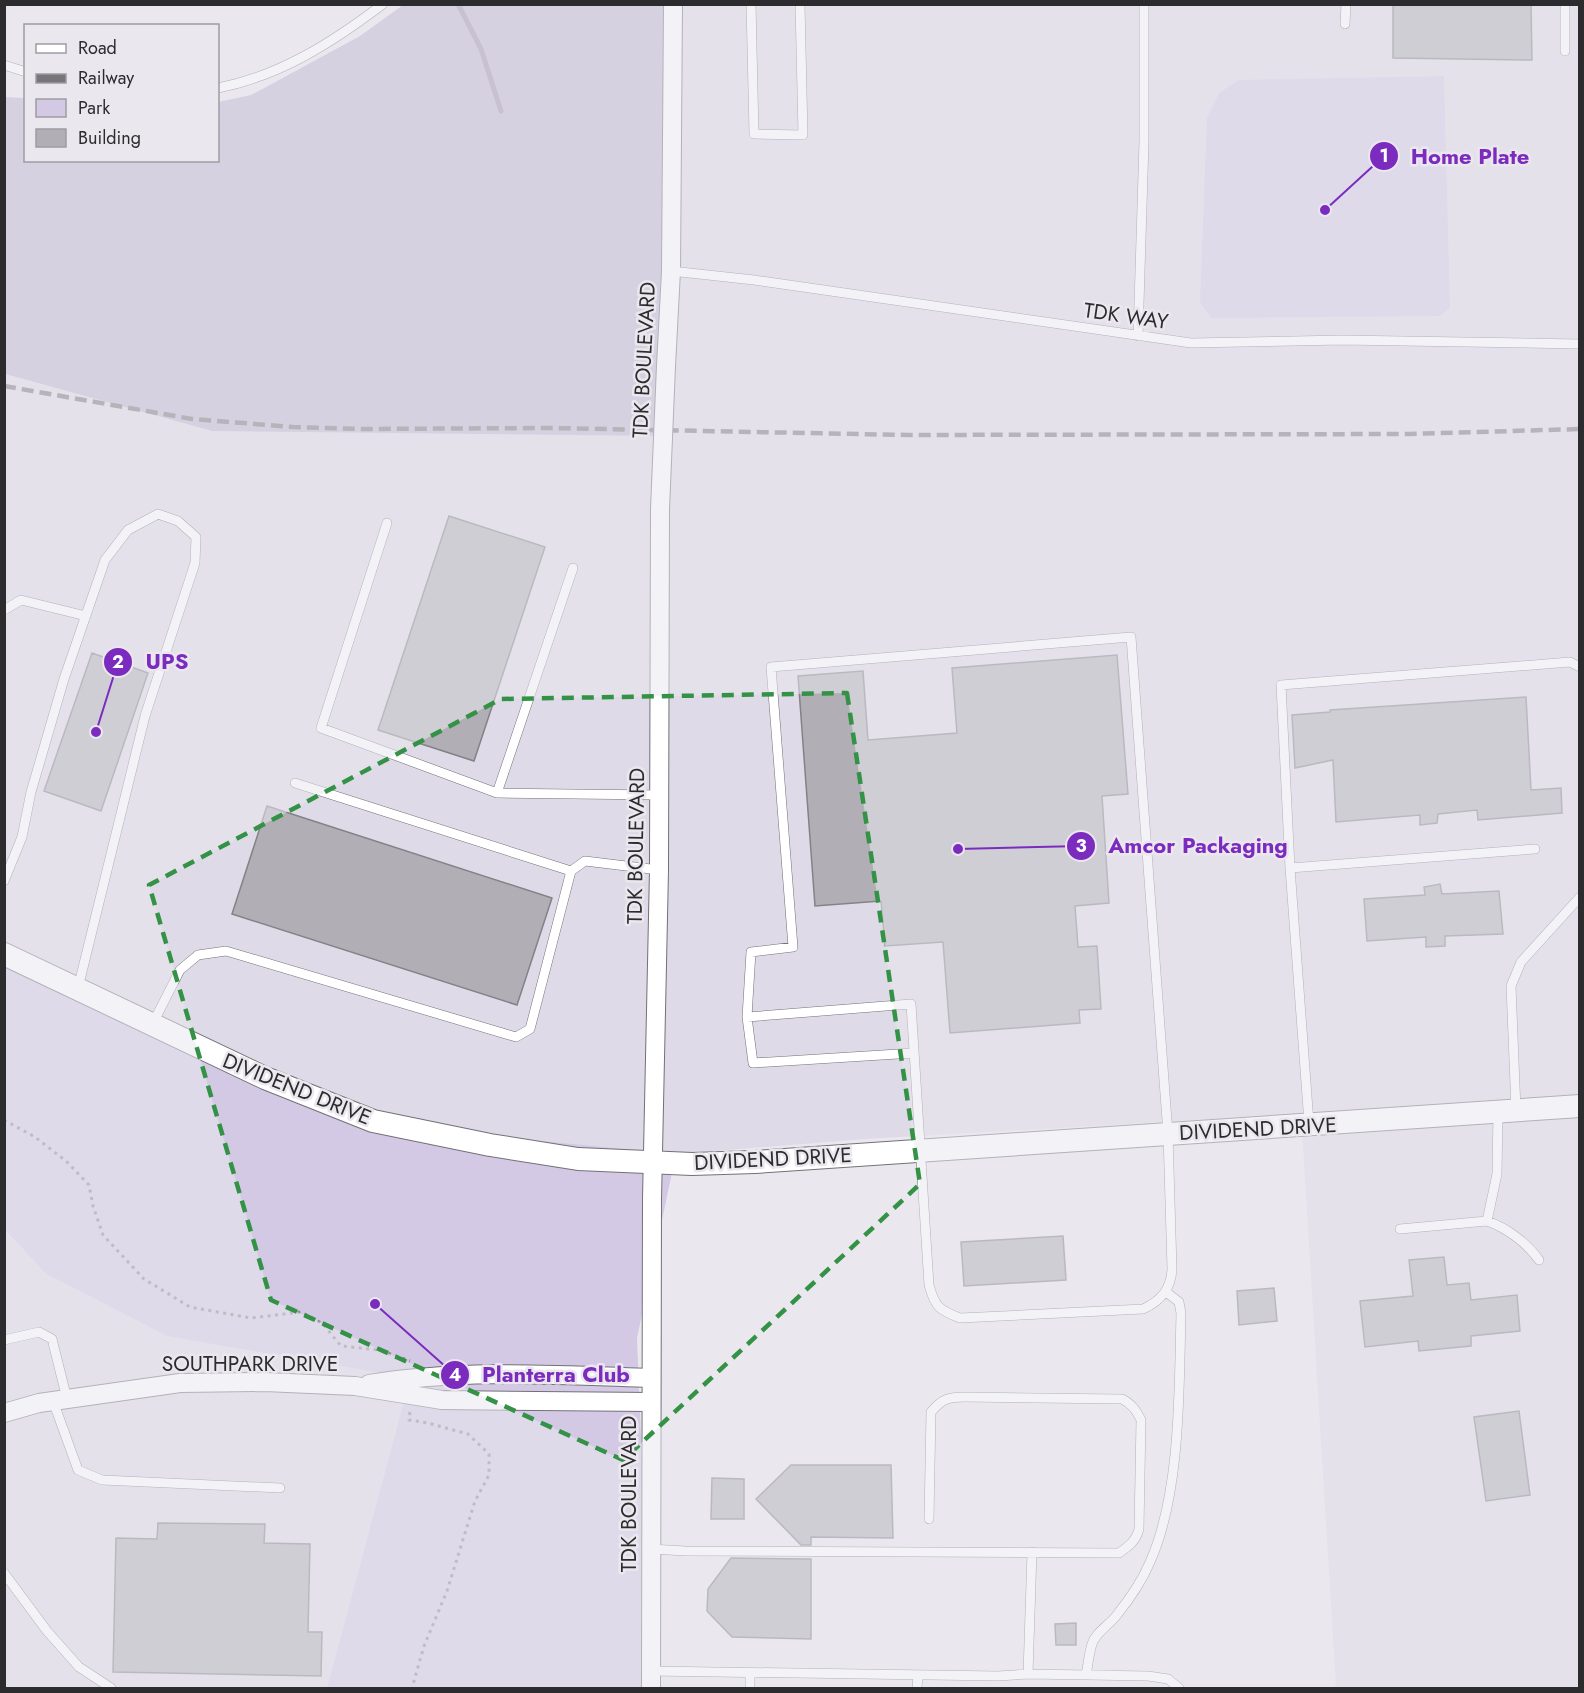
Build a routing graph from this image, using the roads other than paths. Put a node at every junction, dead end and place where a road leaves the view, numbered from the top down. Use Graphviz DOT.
graph roads {
  1 [pos="383,4"];
  2 [pos="673,4"];
  3 [pos="751,4"];
  4 [pos="800,4"];
  5 [pos="1144,4"];
  6 [pos="1346,4"];
  7 [pos="1565,4"];
  8 [pos="1345,24"];
  9 [pos="1565,51"];
  10 [pos="4,65"];
  11 [pos="24,71"];
  12 [pos="219,88"];
  13 [pos="671,271"];
  14 [pos="1138,336"];
  15 [pos="1580,344"];
  16 [pos="387,523"];
  17 [pos="573,568"];
  18 [pos="4,610"];
  19 [pos="86,616"];
  20 [pos="1580,667"];
  21 [pos="296,783"];
  22 [pos="497,793"];
  23 [pos="659,795"];
  24 [pos="1535,849"];
  25 [pos="1290,868"];
  26 [pos="659,870"];
  27 [pos="571,871"];
  28 [pos="4,881"];
  29 [pos="1580,897"];
  30 [pos="4,954"];
  31 [pos="78,988"];
  32 [pos="747,1017"];
  33 [pos="152,1024"];
  34 [pos="914,1053"];
  35 [pos="1580,1106"];
  36 [pos="1507,1112"];
  37 [pos="1309,1126"];
  38 [pos="1168,1134"];
  39 [pos="922,1150"];
  40 [pos="652,1162"];
  41 [pos="1487,1221"];
  42 [pos="1400,1229"];
  43 [pos="1539,1260"];
  44 [pos="1166,1292"];
  45 [pos="4,1340"];
  46 [pos="651,1378"];
  47 [pos="411,1386"];
  48 [pos="60,1400"];
  49 [pos="651,1402"];
  50 [pos="4,1413"];
  51 [pos="280,1488"];
  52 [pos="929,1520"];
  53 [pos="651,1549"];
  54 [pos="1032,1552"];
  55 [pos="4,1573"];
  56 [pos="750,1673"];
  57 [pos="1028,1674"];
  58 [pos="918,1675"];
  59 [pos="1086,1675"];
  60 [pos="651,1680"];
  61 [pos="111,1689"];
  62 [pos="750,1689"];
  63 [pos="917,1689"];
  64 [pos="1179,1689"];
  1 -- 12 [label="lane"];
  2 -- 13 [label="street, TDK BOULEVARD"];
  3 -- 4 [label="lane"];
  5 -- 14 [label="lane"];
  6 -- 8 [label="lane"];
  7 -- 9 [label="lane"];
  10 -- 11 [label="lane"];
  13 -- 14 [label="lane, TDK WAY"];
  13 -- 23 [label="street, TDK BOULEVARD, bridge"];
  14 -- 15 [label="lane, TDK WAY"];
  16 -- 22 [label="lane"];
  17 -- 22 [label="lane"];
  18 -- 19 [label="lane"];
  19 -- 28 [label="lane"];
  19 -- 31 [label="lane"];
  20 -- 25 [label="lane"];
  21 -- 27 [label="lane"];
  22 -- 23 [label="lane"];
  23 -- 26 [label="street, TDK BOULEVARD"];
  24 -- 25 [label="lane"];
  25 -- 37 [label="lane"];
  26 -- 27 [label="lane"];
  26 -- 40 [label="street, TDK BOULEVARD"];
  27 -- 33 [label="lane"];
  29 -- 36 [label="lane"];
  30 -- 31 [label="street, DIVIDEND DRIVE"];
  31 -- 33 [label="street, DIVIDEND DRIVE"];
  32 -- 34 [label="lane"];
  32 -- 34 [label="lane"];
  32 -- 38 [label="lane"];
  33 -- 40 [label="street, DIVIDEND DRIVE"];
  34 -- 39 [label="lane"];
  35 -- 36 [label="street, DIVIDEND DRIVE"];
  36 -- 37 [label="street, DIVIDEND DRIVE"];
  36 -- 41 [label="lane"];
  37 -- 38 [label="street, DIVIDEND DRIVE"];
  38 -- 39 [label="street, DIVIDEND DRIVE"];
  38 -- 44 [label="lane"];
  39 -- 40 [label="street, DIVIDEND DRIVE"];
  39 -- 44 [label="lane"];
  40 -- 46 [label="street, TDK BOULEVARD"];
  41 -- 42 [label="lane"];
  41 -- 43 [label="lane"];
  44 -- 59 [label="lane"];
  45 -- 48 [label="lane"];
  46 -- 47 [label="street, SOUTHPARK DRIVE"];
  46 -- 49 [label="street, TDK BOULEVARD"];
  47 -- 48 [label="street, SOUTHPARK DRIVE"];
  47 -- 49 [label="street, SOUTHPARK DRIVE"];
  48 -- 50 [label="street, SOUTHPARK DRIVE"];
  48 -- 51 [label="lane"];
  49 -- 53 [label="street, TDK BOULEVARD"];
  52 -- 54 [label="lane"];
  53 -- 54 [label="lane"];
  53 -- 60 [label="street, TDK BOULEVARD"];
  54 -- 57 [label="lane"];
  55 -- 61 [label="lane"];
  56 -- 58 [label="lane"];
  56 -- 60 [label="lane"];
  56 -- 62 [label="lane"];
  57 -- 58 [label="lane"];
  57 -- 59 [label="lane"];
  58 -- 63 [label="lane"];
  59 -- 64 [label="lane"];
}
